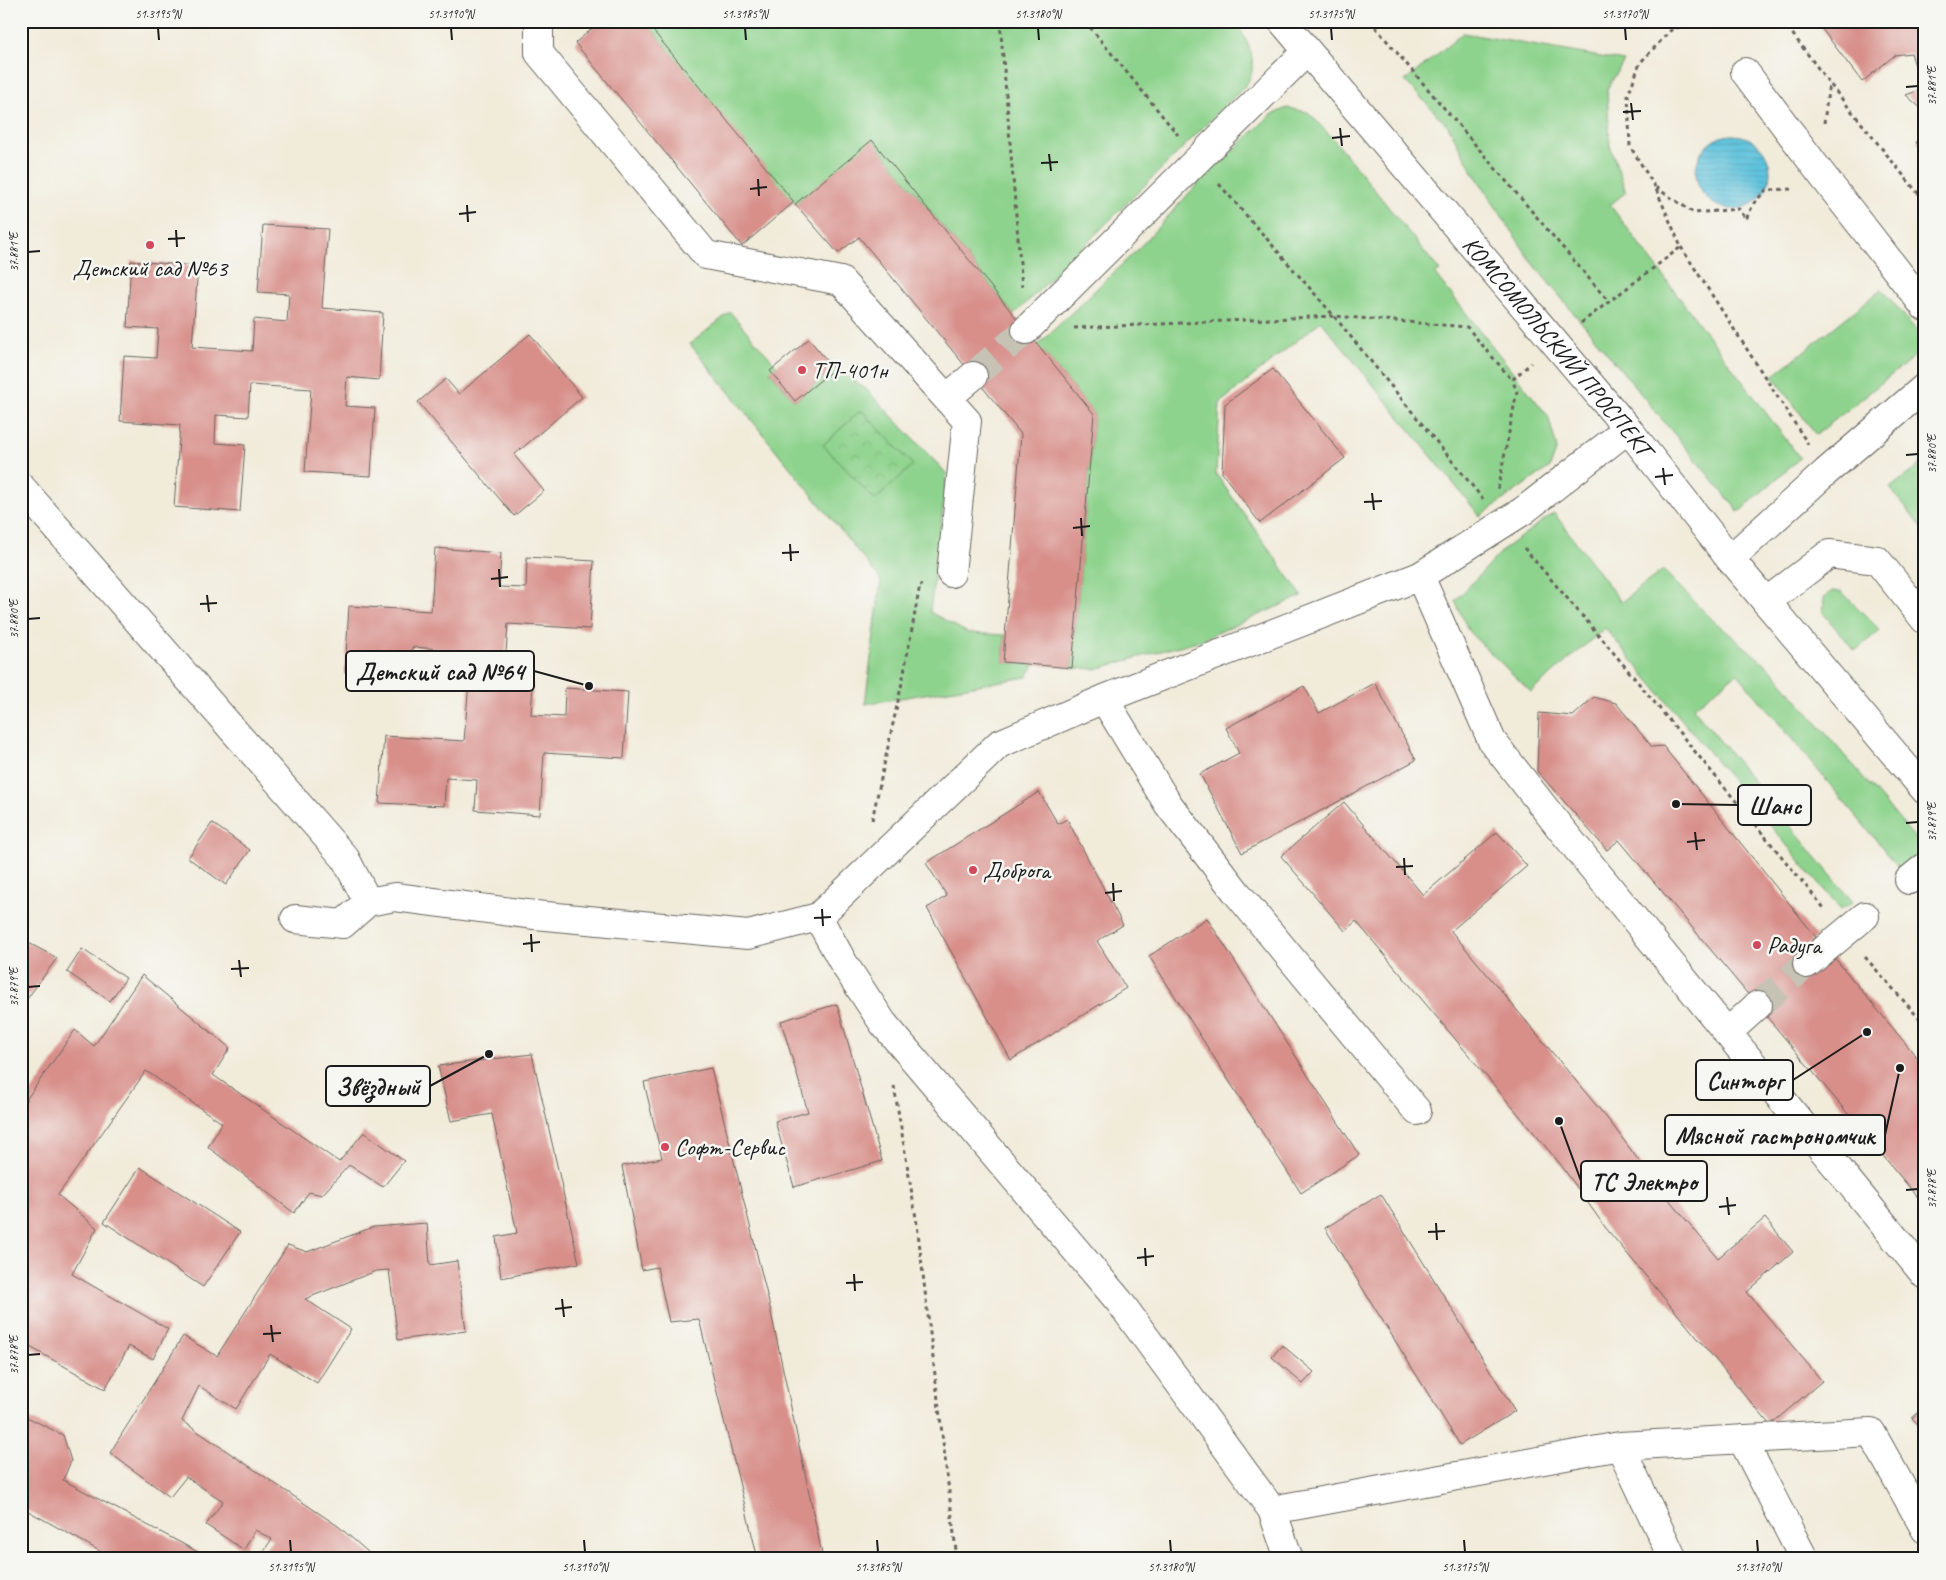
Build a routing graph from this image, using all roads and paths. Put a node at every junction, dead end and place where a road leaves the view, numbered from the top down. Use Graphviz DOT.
graph roads {
  1 [pos="539,21"];
  2 [pos="1000,21"];
  3 [pos="1282,21"];
  4 [pos="1370,21"];
  5 [pos="1696,21"];
  6 [pos="1783,21"];
  7 [pos="1307,51"];
  8 [pos="1745,72"];
  9 [pos="1829,84"];
  10 [pos="1818,171"];
  11 [pos="1654,187"];
  12 [pos="1925,202"];
  13 [pos="1682,247"];
  14 [pos="1609,302"];
  15 [pos="1925,307"];
  16 [pos="1026,330"];
  17 [pos="1554,342"];
  18 [pos="973,376"];
  19 [pos="1512,380"];
  20 [pos="1925,387"];
  21 [pos="947,398"];
  22 [pos="1628,429"];
  23 [pos="1826,472"];
  24 [pos="21,487"];
  25 [pos="1497,492"];
  26 [pos="1730,559"];
  27 [pos="951,573"];
  28 [pos="1420,576"];
  29 [pos="1766,602"];
  30 [pos="1925,620"];
  31 [pos="1104,699"];
  32 [pos="1925,790"];
  33 [pos="872,823"];
  34 [pos="368,902"];
  35 [pos="1866,916"];
  36 [pos="818,917"];
  37 [pos="295,919"];
  38 [pos="1807,964"];
  39 [pos="1758,1005"];
  40 [pos="1727,1032"];
  41 [pos="893,1080"];
  42 [pos="1417,1111"];
  43 [pos="1925,1275"];
  44 [pos="1742,1439"];
  45 [pos="1620,1446"];
  46 [pos="1272,1510"];
  47 [pos="1925,1529"];
  48 [pos="957,1559"];
  49 [pos="1289,1559"];
  50 [pos="1674,1559"];
  51 [pos="1804,1559"];
  1 -- 21 [label="main road"];
  2 -- 16 [label="path"];
  3 -- 7 [label="main road, КОМСОМОЛЬСКИЙ ПРОСПЕКТ"];
  4 -- 14 [label="path"];
  5 -- 11 [label="path"];
  6 -- 9 [label="path"];
  7 -- 16 [label="main road"];
  7 -- 17 [label="main road, КОМСОМОЛЬСКИЙ ПРОСПЕКТ"];
  8 -- 10 [label="main road"];
  9 -- 10 [label="path"];
  9 -- 12 [label="path"];
  10 -- 11 [label="path"];
  10 -- 15 [label="main road"];
  11 -- 13 [label="path"];
  13 -- 14 [label="path"];
  13 -- 23 [label="path"];
  14 -- 17 [label="path"];
  16 -- 19 [label="path"];
  17 -- 19 [label="path"];
  17 -- 22 [label="main road, КОМСОМОЛЬСКИЙ ПРОСПЕКТ"];
  18 -- 21 [label="main road"];
  19 -- 25 [label="path"];
  20 -- 23 [label="main road"];
  21 -- 27 [label="main road"];
  22 -- 26 [label="main road, КОМСОМОЛЬСКИЙ ПРОСПЕКТ"];
  22 -- 28 [label="main road"];
  23 -- 26 [label="main road"];
  24 -- 34 [label="main road"];
  26 -- 29 [label="main road, КОМСОМОЛЬСКИЙ ПРОСПЕКТ"];
  27 -- 33 [label="path"];
  28 -- 31 [label="main road"];
  28 -- 40 [label="main road"];
  29 -- 30 [label="main road"];
  29 -- 32 [label="main road, КОМСОМОЛЬСКИЙ ПРОСПЕКТ"];
  31 -- 36 [label="main road"];
  31 -- 42 [label="main road"];
  34 -- 36 [label="main road"];
  34 -- 37 [label="main road"];
  35 -- 38 [label="main road"];
  36 -- 46 [label="main road"];
  39 -- 40 [label="main road"];
  40 -- 43 [label="main road"];
  41 -- 48 [label="path"];
  44 -- 45 [label="main road"];
  44 -- 47 [label="main road"];
  44 -- 51 [label="main road"];
  45 -- 46 [label="main road"];
  45 -- 50 [label="main road"];
  46 -- 49 [label="main road"];
}
